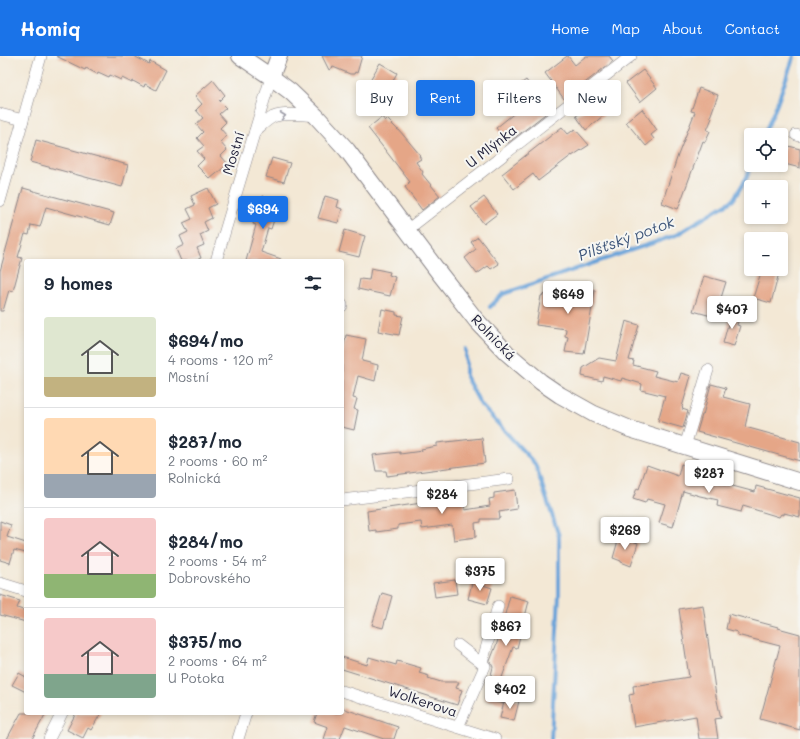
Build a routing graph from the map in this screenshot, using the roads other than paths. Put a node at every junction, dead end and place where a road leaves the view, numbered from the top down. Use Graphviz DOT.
graph roads {
  1 [pos="42,56"];
  2 [pos="240,56"];
  3 [pos="279,56"];
  4 [pos="631,56"];
  5 [pos="272,77"];
  6 [pos="0,114"];
  7 [pos="316,116"];
  8 [pos="23,120"];
  9 [pos="255,131"];
  10 [pos="0,201"];
  11 [pos="407,230"];
  12 [pos="217,259"];
  13 [pos="708,370"];
  14 [pos="685,446"];
  15 [pos="509,480"];
  16 [pos="800,482"];
  17 [pos="344,500"];
  18 [pos="0,582"];
  19 [pos="24,590"];
  20 [pos="498,606"];
  21 [pos="458,645"];
  22 [pos="482,663"];
  23 [pos="344,692"];
  24 [pos="61,715"];
  25 [pos="245,715"];
  26 [pos="458,727"];
  27 [pos="49,739"];
  28 [pos="238,739"];
  29 [pos="494,739"];
  1 -- 8 [label="street"];
  2 -- 5 [label="street, Rolnická"];
  3 -- 5 [label="street"];
  4 -- 11 [label="street, U Mlýnka"];
  5 -- 7 [label="street, Rolnická"];
  5 -- 9 [label="street, Mostní"];
  6 -- 8 [label="street"];
  9 -- 7 [label="street, one-way"];
  7 -- 11 [label="street, Rolnická"];
  8 -- 10 [label="street"];
  9 -- 12 [label="street, Mostní"];
  11 -- 14 [label="street, Rolnická"];
  13 -- 14 [label="street"];
  14 -- 16 [label="street, Rolnická"];
  15 -- 17 [label="street"];
  18 -- 19 [label="street"];
  20 -- 22 [label="street"];
  21 -- 22 [label="street"];
  22 -- 26 [label="street"];
  23 -- 26 [label="street, Wolkerova"];
  24 -- 27 [label="street"];
  25 -- 28 [label="street"];
  26 -- 29 [label="street, Wolkerova"];
}
